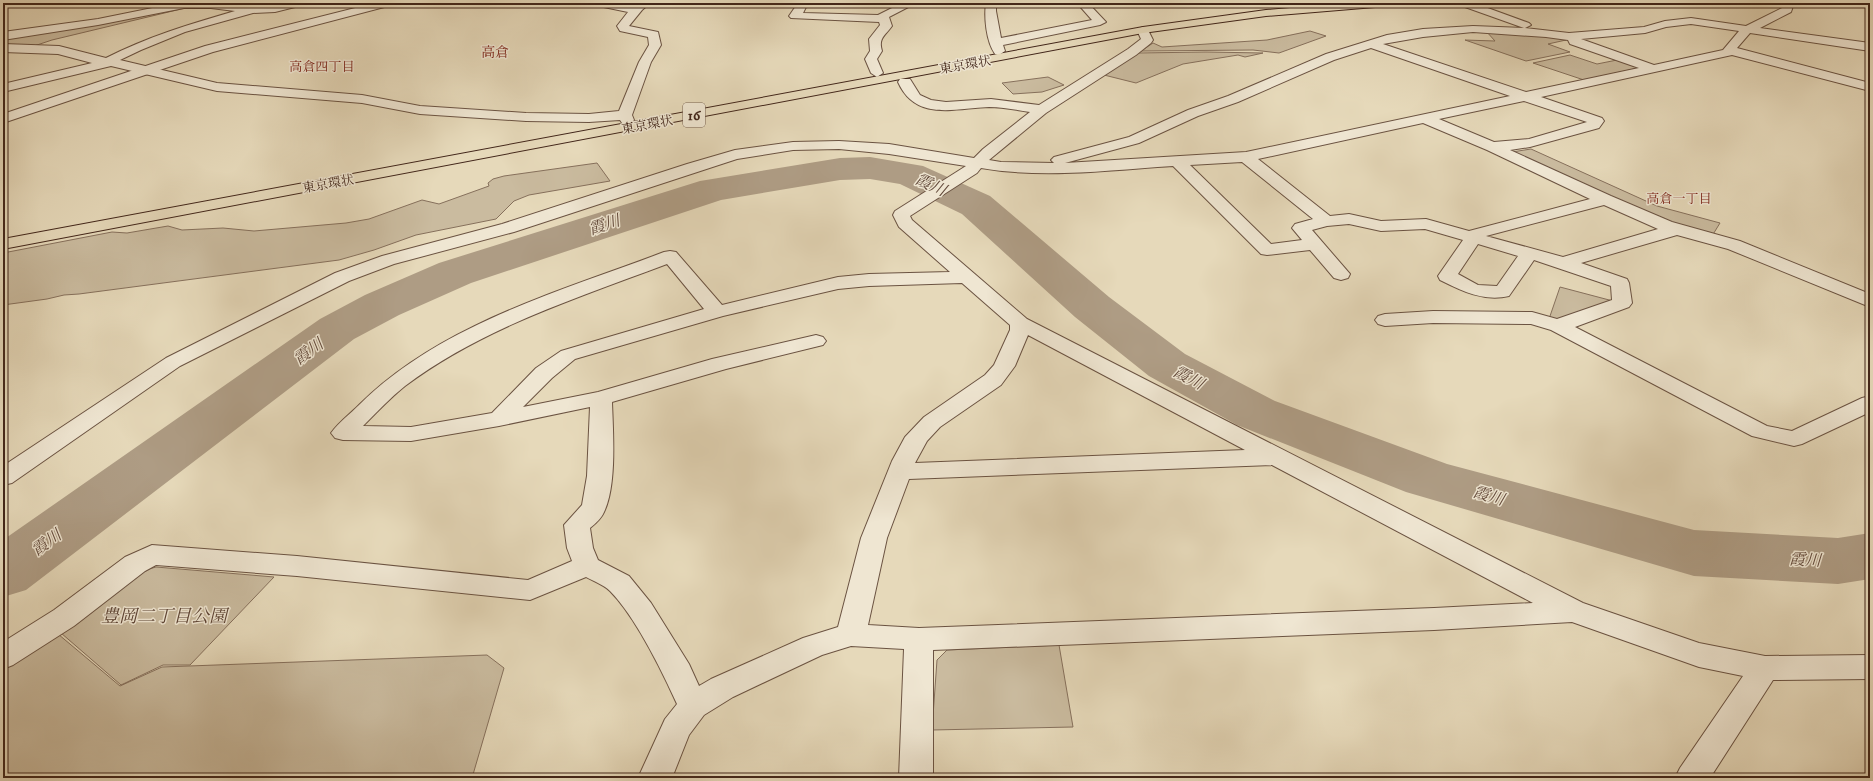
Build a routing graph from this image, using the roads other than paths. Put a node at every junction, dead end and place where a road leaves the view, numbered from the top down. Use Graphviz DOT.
graph roads {
  1 [pos="299,3"];
  2 [pos="350,3"];
  3 [pos="388,3"];
  4 [pos="598,3"];
  5 [pos="802,3"];
  6 [pos="911,3"];
  7 [pos="991,3"];
  8 [pos="1082,3"];
  9 [pos="1323,3"];
  10 [pos="1387,3"];
  11 [pos="1789,3"];
  12 [pos="1469,5"];
  13 [pos="640,6"];
  14 [pos="253,7"];
  15 [pos="372,7"];
  16 [pos="885,19"];
  17 [pos="1143,30"];
  18 [pos="1746,30"];
  19 [pos="1546,33"];
  20 [pos="3,36"];
  21 [pos="1559,36"];
  22 [pos="1370,44"];
  23 [pos="998,47"];
  24 [pos="1870,47"];
  25 [pos="3,48"];
  26 [pos="1729,50"];
  27 [pos="111,62"];
  28 [pos="1654,69"];
  29 [pos="145,71"];
  30 [pos="877,73"];
  31 [pos="905,82"];
  32 [pos="1870,87"];
  33 [pos="3,88"];
  34 [pos="1526,97"];
  35 [pos="1041,110"];
  36 [pos="626,117"];
  37 [pos="3,119"];
  38 [pos="1426,119"];
  39 [pos="1492,147"];
  40 [pos="1246,157"];
  41 [pos="1178,162"];
  42 [pos="974,167"];
  43 [pos="1032,167"];
  44 [pos="1605,200"];
  45 [pos="1326,221"];
  46 [pos="1677,229"];
  47 [pos="3,234"];
  48 [pos="1474,238"];
  49 [pos="3,244"];
  50 [pos="1315,244"];
  51 [pos="1529,254"];
  52 [pos="1563,263"];
  53 [pos="1342,274"];
  54 [pos="967,277"];
  55 [pos="1870,301"];
  56 [pos="717,312"];
  57 [pos="1385,320"];
  58 [pos="1020,323"];
  59 [pos="1558,326"];
  60 [pos="816,341"];
  61 [pos="601,398"];
  62 [pos="1870,403"];
  63 [pos="499,419"];
  64 [pos="1274,457"];
  65 [pos="901,471"];
  66 [pos="3,477"];
  67 [pos="588,566"];
  68 [pos="1573,611"];
  69 [pos="851,635"];
  70 [pos="919,638"];
  71 [pos="3,657"];
  72 [pos="1870,667"];
  73 [pos="1765,668"];
  74 [pos="693,706"];
  75 [pos="655,778"];
  76 [pos="916,778"];
  77 [pos="1692,778"];
  1 -- 14 [label="street"];
  2 -- 15 [label="street"];
  3 -- 15 [label="street"];
  4 -- 13 [label="street"];
  5 -- 16 [label="street"];
  6 -- 16 [label="street"];
  7 -- 23 [label="street"];
  8 -- 23 [label="street"];
  9 -- 23 [label="highway, 東京環状 / 16"];
  10 -- 17 [label="highway, 東京環状 / 16"];
  11 -- 18 [label="street"];
  12 -- 19 [label="street"];
  13 -- 36 [label="street"];
  14 -- 20 [label="street"];
  14 -- 27 [label="street"];
  15 -- 29 [label="street"];
  16 -- 30 [label="street"];
  17 -- 35 [label="street"];
  17 -- 49 [label="highway, 東京環状 / 16"];
  18 -- 21 [label="street"];
  18 -- 24 [label="street"];
  18 -- 26 [label="street"];
  19 -- 21 [label="street"];
  19 -- 22 [label="street"];
  21 -- 28 [label="street"];
  22 -- 34 [label="street"];
  22 -- 43 [label="street"];
  23 -- 30 [label="highway, 東京環状 / 16"];
  25 -- 27 [label="street"];
  26 -- 28 [label="street"];
  26 -- 32 [label="street"];
  27 -- 29 [label="street"];
  27 -- 33 [label="street"];
  28 -- 34 [label="street"];
  29 -- 36 [label="street"];
  29 -- 37 [label="street"];
  30 -- 36 [label="highway, 東京環状 / 16"];
  31 -- 35 [label="street"];
  34 -- 38 [label="street"];
  34 -- 39 [label="street"];
  35 -- 42 [label="street"];
  36 -- 47 [label="highway, 東京環状 / 16"];
  38 -- 39 [label="street"];
  38 -- 40 [label="street"];
  39 -- 44 [label="street"];
  40 -- 41 [label="street"];
  40 -- 45 [label="street"];
  41 -- 43 [label="street"];
  41 -- 50 [label="street"];
  42 -- 43 [label="street"];
  42 -- 54 [label="street"];
  42 -- 66 [label="street"];
  44 -- 46 [label="street"];
  44 -- 48 [label="street"];
  45 -- 48 [label="street"];
  45 -- 50 [label="street"];
  46 -- 52 [label="street"];
  46 -- 55 [label="street"];
  48 -- 51 [label="street"];
  48 -- 51 [label="street"];
  50 -- 53 [label="street"];
  51 -- 52 [label="street"];
  52 -- 59 [label="street"];
  54 -- 56 [label="street"];
  54 -- 58 [label="street"];
  56 -- 63 [label="street"];
  56 -- 63 [label="street"];
  57 -- 59 [label="street"];
  58 -- 64 [label="street"];
  58 -- 65 [label="street"];
  59 -- 62 [label="street"];
  60 -- 61 [label="street"];
  61 -- 63 [label="street"];
  61 -- 67 [label="street"];
  64 -- 65 [label="street"];
  64 -- 68 [label="street"];
  65 -- 69 [label="street"];
  67 -- 71 [label="street"];
  67 -- 74 [label="street"];
  68 -- 70 [label="street"];
  68 -- 73 [label="street"];
  69 -- 70 [label="street"];
  69 -- 74 [label="street"];
  70 -- 76 [label="street"];
  72 -- 73 [label="street"];
  73 -- 77 [label="street"];
  74 -- 75 [label="street"];
}
